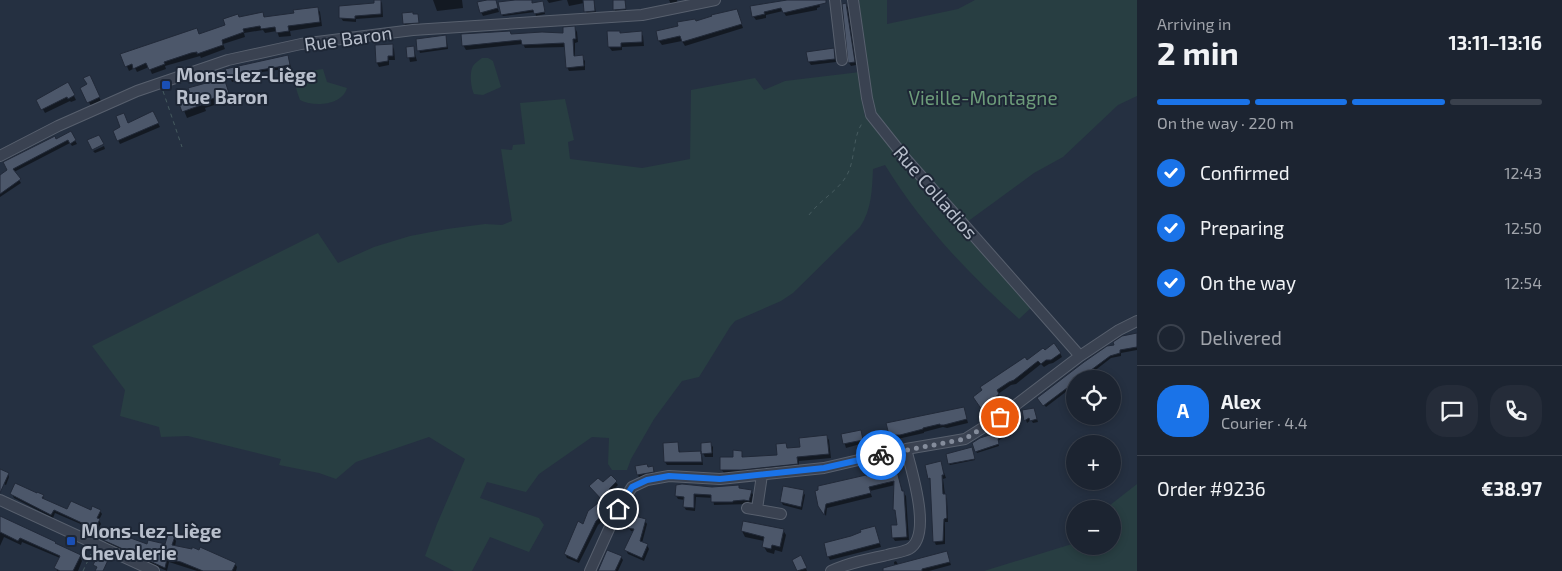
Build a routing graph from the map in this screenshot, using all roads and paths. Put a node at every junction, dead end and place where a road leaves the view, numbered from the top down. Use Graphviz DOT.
graph roads {
  1 [pos="715,0"];
  2 [pos="834,0"];
  3 [pos="853,0"];
  4 [pos="842,60"];
  5 [pos="161,83"];
  6 [pos="871,115"];
  7 [pos="182,147"];
  8 [pos="0,156"];
  9 [pos="809,215"];
  10 [pos="1137,320"];
  11 [pos="1080,356"];
  12 [pos="906,449"];
  13 [pos="762,474"];
  14 [pos="0,500"];
  15 [pos="781,514"];
  16 [pos="95,544"];
  17 [pos="83,571"];
  18 [pos="154,571"];
  19 [pos="590,571"];
  20 [pos="831,571"];
  1 -- 5 [label="street, Rue Baron"];
  2 -- 4 [label="street"];
  3 -- 6 [label="street, Rue Colladios"];
  5 -- 7 [label="path"];
  5 -- 8 [label="street, Rue Baron"];
  6 -- 9 [label="path"];
  6 -- 11 [label="street, Rue Colladios"];
  10 -- 11 [label="street"];
  11 -- 12 [label="street"];
  12 -- 13 [label="street"];
  12 -- 20 [label="street"];
  13 -- 15 [label="street"];
  13 -- 19 [label="street"];
  14 -- 16 [label="street"];
  16 -- 17 [label="path"];
  16 -- 18 [label="street"];
}
